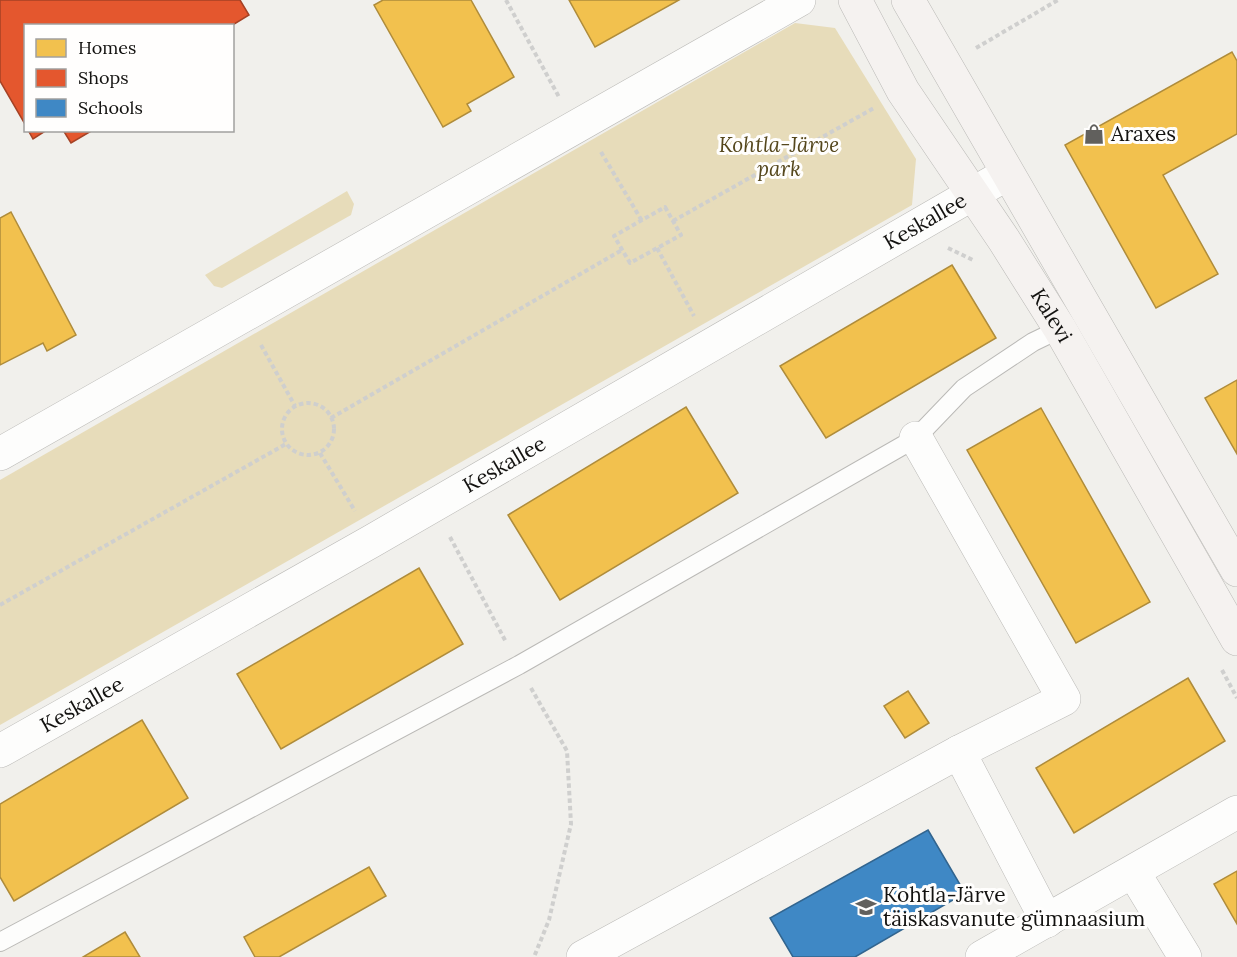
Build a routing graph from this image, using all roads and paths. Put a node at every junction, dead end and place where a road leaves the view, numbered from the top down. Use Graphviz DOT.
graph roads {
  1 [pos="506,0"];
  2 [pos="800,0"];
  3 [pos="855,0"];
  4 [pos="898,0"];
  5 [pos="908,0"];
  6 [pos="1059,0"];
  7 [pos="928,36"];
  8 [pos="971,51"];
  9 [pos="879,105"];
  10 [pos="576,128"];
  11 [pos="1007,174"];
  12 [pos="972,195"];
  13 [pos="642,220"];
  14 [pos="673,220"];
  15 [pos="657,248"];
  16 [pos="622,250"];
  17 [pos="1060,329"];
  18 [pos="255,334"];
  19 [pos="710,346"];
  20 [pos="296,406"];
  21 [pos="331,418"];
  22 [pos="916,438"];
  23 [pos="286,444"];
  24 [pos="320,453"];
  25 [pos="0,454"];
  26 [pos="448,533"];
  27 [pos="372,541"];
  28 [pos="1237,570"];
  29 [pos="0,605"];
  30 [pos="1237,639"];
  31 [pos="519,665"];
  32 [pos="0,751"];
  33 [pos="959,752"];
  34 [pos="1237,812"];
  35 [pos="1134,873"];
  36 [pos="1047,921"];
  37 [pos="0,942"];
  38 [pos="534,957"];
  39 [pos="583,957"];
  40 [pos="982,957"];
  41 [pos="1185,957"];
  1 -- 10 [label="path"];
  2 -- 10 [label="street"];
  3 -- 12 [label="main road, Kalevi"];
  4 -- 7 [label="street"];
  5 -- 7 [label="main road, Kalevi"];
  6 -- 8 [label="path"];
  7 -- 11 [label="main road, Kalevi"];
  9 -- 14 [label="path"];
  10 -- 13 [label="path"];
  10 -- 25 [label="street"];
  11 -- 12 [label="street, Keskallee"];
  11 -- 28 [label="main road, Kalevi"];
  12 -- 17 [label="main road, Kalevi"];
  12 -- 19 [label="street, Keskallee"];
  13 -- 14 [label="path"];
  13 -- 16 [label="path"];
  14 -- 15 [label="path"];
  15 -- 16 [label="path"];
  15 -- 19 [label="path"];
  16 -- 21 [label="path"];
  17 -- 22 [label="lane"];
  17 -- 30 [label="main road, Kalevi"];
  18 -- 20 [label="path"];
  19 -- 27 [label="street, Keskallee"];
  20 -- 21 [label="path"];
  20 -- 23 [label="path"];
  21 -- 24 [label="path"];
  22 -- 31 [label="lane"];
  22 -- 33 [label="street"];
  23 -- 24 [label="path"];
  23 -- 29 [label="path"];
  24 -- 27 [label="path"];
  26 -- 31 [label="path"];
  27 -- 32 [label="street, Keskallee"];
  31 -- 37 [label="lane"];
  31 -- 38 [label="path"];
  33 -- 36 [label="street"];
  33 -- 39 [label="street"];
  34 -- 35 [label="street"];
  35 -- 36 [label="street"];
  35 -- 41 [label="street"];
  36 -- 40 [label="street"];
}
